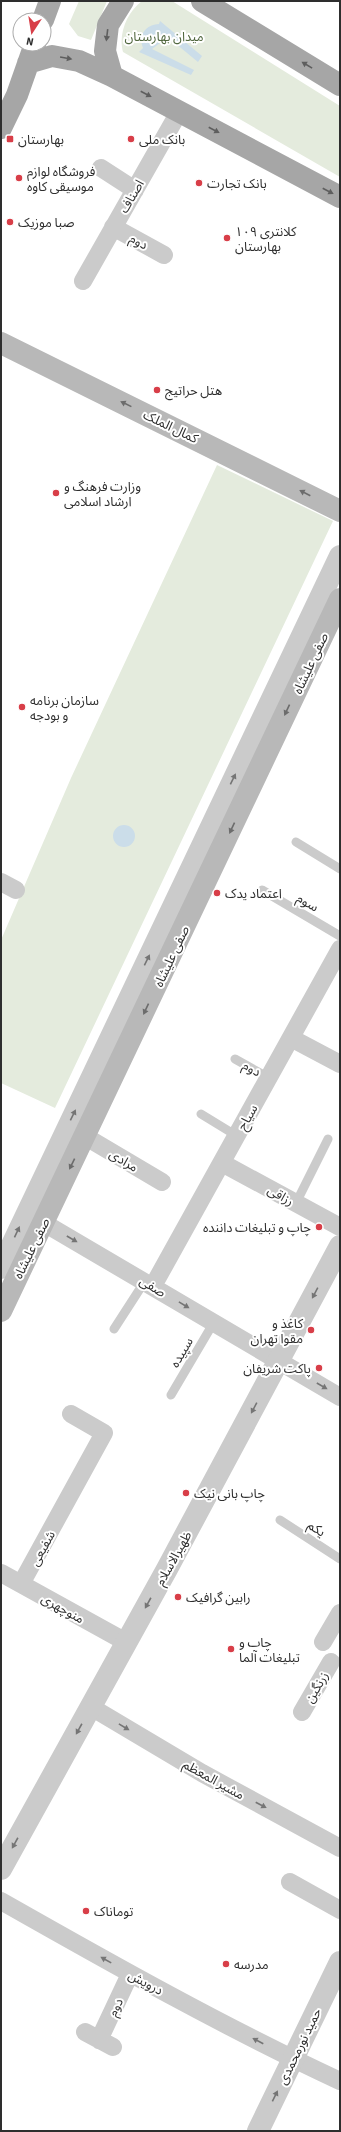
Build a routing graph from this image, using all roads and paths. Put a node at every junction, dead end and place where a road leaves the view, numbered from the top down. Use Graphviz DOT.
graph roads {
  1 [pos="50,1"];
  2 [pos="124,1"];
  3 [pos="202,1"];
  4 [pos="46,12"];
  5 [pos="31,53"];
  6 [pos="112,76"];
  7 [pos="340,85"];
  8 [pos="179,112"];
  9 [pos="1,128"];
  10 [pos="101,168"];
  11 [pos="135,190"];
  12 [pos="340,197"];
  13 [pos="113,227"];
  14 [pos="164,255"];
  15 [pos="83,281"];
  16 [pos="1,343"];
  17 [pos="340,511"];
  18 [pos="340,556"];
  19 [pos="340,599"];
  20 [pos="296,842"];
  21 [pos="340,869"];
  22 [pos="262,890"];
  23 [pos="340,936"];
  24 [pos="340,949"];
  25 [pos="291,1038"];
  26 [pos="235,1059"];
  27 [pos="340,1064"];
  28 [pos="269,1078"];
  29 [pos="201,1114"];
  30 [pos="236,1136"];
  31 [pos="86,1137"];
  32 [pos="328,1139"];
  33 [pos="222,1163"];
  34 [pos="162,1182"];
  35 [pos="296,1203"];
  36 [pos="35,1217"];
  37 [pos="340,1227"];
  38 [pos="337,1259"];
  39 [pos="1,1268"];
  40 [pos="149,1284"];
  41 [pos="1,1311"];
  42 [pos="214,1322"];
  43 [pos="114,1329"];
  44 [pos="279,1362"];
  45 [pos="171,1395"];
  46 [pos="340,1397"];
  47 [pos="71,1414"];
  48 [pos="280,1520"];
  49 [pos="340,1559"];
  50 [pos="1,1573"];
  51 [pos="21,1584"];
  52 [pos="340,1613"];
  53 [pos="126,1642"];
  54 [pos="323,1642"];
  55 [pos="331,1662"];
  56 [pos="91,1707"];
  57 [pos="302,1712"];
  58 [pos="340,1848"];
  59 [pos="1,1869"];
  60 [pos="290,1882"];
  61 [pos="1,1901"];
  62 [pos="340,1910"];
  63 [pos="338,1972"];
  64 [pos="130,1974"];
  65 [pos="99,2039"];
  66 [pos="293,2059"];
  67 [pos="340,2081"];
  68 [pos="258,2131"];
  1 -- 4 [label="main road"];
  2 -- 6 [label="main road, one-way"];
  7 -- 3 [label="main road, one-way"];
  5 -- 6 [label="main road, one-way"];
  5 -- 9 [label="main road"];
  6 -- 8 [label="main road, one-way"];
  8 -- 11 [label="street, اصناف"];
  8 -- 12 [label="main road, one-way"];
  10 -- 11 [label="street"];
  11 -- 13 [label="street, اصناف"];
  13 -- 14 [label="street, دوم"];
  13 -- 15 [label="street, اصناف"];
  17 -- 16 [label="main road, کمال الملک, one-way"];
  36 -- 18 [label="street, صفی علیشاه, one-way"];
  19 -- 31 [label="main road, صفی علیشاه, one-way"];
  20 -- 21 [label="lane"];
  22 -- 23 [label="lane, سوم"];
  24 -- 25 [label="street, سیاح"];
  25 -- 27 [label="street"];
  25 -- 28 [label="street, سیاح"];
  26 -- 28 [label="lane, دوم"];
  28 -- 30 [label="street, سیاح"];
  29 -- 30 [label="lane"];
  30 -- 33 [label="street, سیاح"];
  31 -- 34 [label="street, مرادی"];
  31 -- 36 [label="main road, صفی علیشاه, one-way"];
  32 -- 35 [label="lane"];
  33 -- 35 [label="street, رزاقی"];
  33 -- 40 [label="street, سیاح"];
  35 -- 37 [label="street, رزاقی"];
  39 -- 36 [label="street, صفی علیشاه, one-way"];
  36 -- 40 [label="street, صفی, one-way"];
  36 -- 41 [label="main road, صفی علیشاه"];
  38 -- 44 [label="street, ظهیرالاسلام, one-way"];
  40 -- 42 [label="street, صفی, one-way"];
  40 -- 43 [label="lane"];
  42 -- 44 [label="street, صفی"];
  42 -- 45 [label="lane, سپیده"];
  44 -- 46 [label="street, صفی, one-way"];
  44 -- 53 [label="street, ظهیرالاسلام, one-way"];
  47 -- 51 [label="street, شفیعی"];
  48 -- 49 [label="lane, یکم"];
  50 -- 51 [label="street, منوچهری"];
  51 -- 53 [label="street, منوچهری"];
  52 -- 54 [label="street"];
  53 -- 56 [label="street, ظهیرالاسلام"];
  55 -- 57 [label="street, زرنگین"];
  56 -- 58 [label="street, مشیر المعظم, one-way"];
  56 -- 59 [label="street, ظهیرالاسلام, one-way"];
  60 -- 62 [label="street"];
  64 -- 61 [label="street, درویش, one-way"];
  63 -- 66 [label="street, حمید نورمحمدی"];
  64 -- 65 [label="street, دوم"];
  66 -- 64 [label="street, درویش, one-way"];
  66 -- 67 [label="street, درویش"];
  68 -- 66 [label="street, حمید نورمحمدی, one-way"];
}
